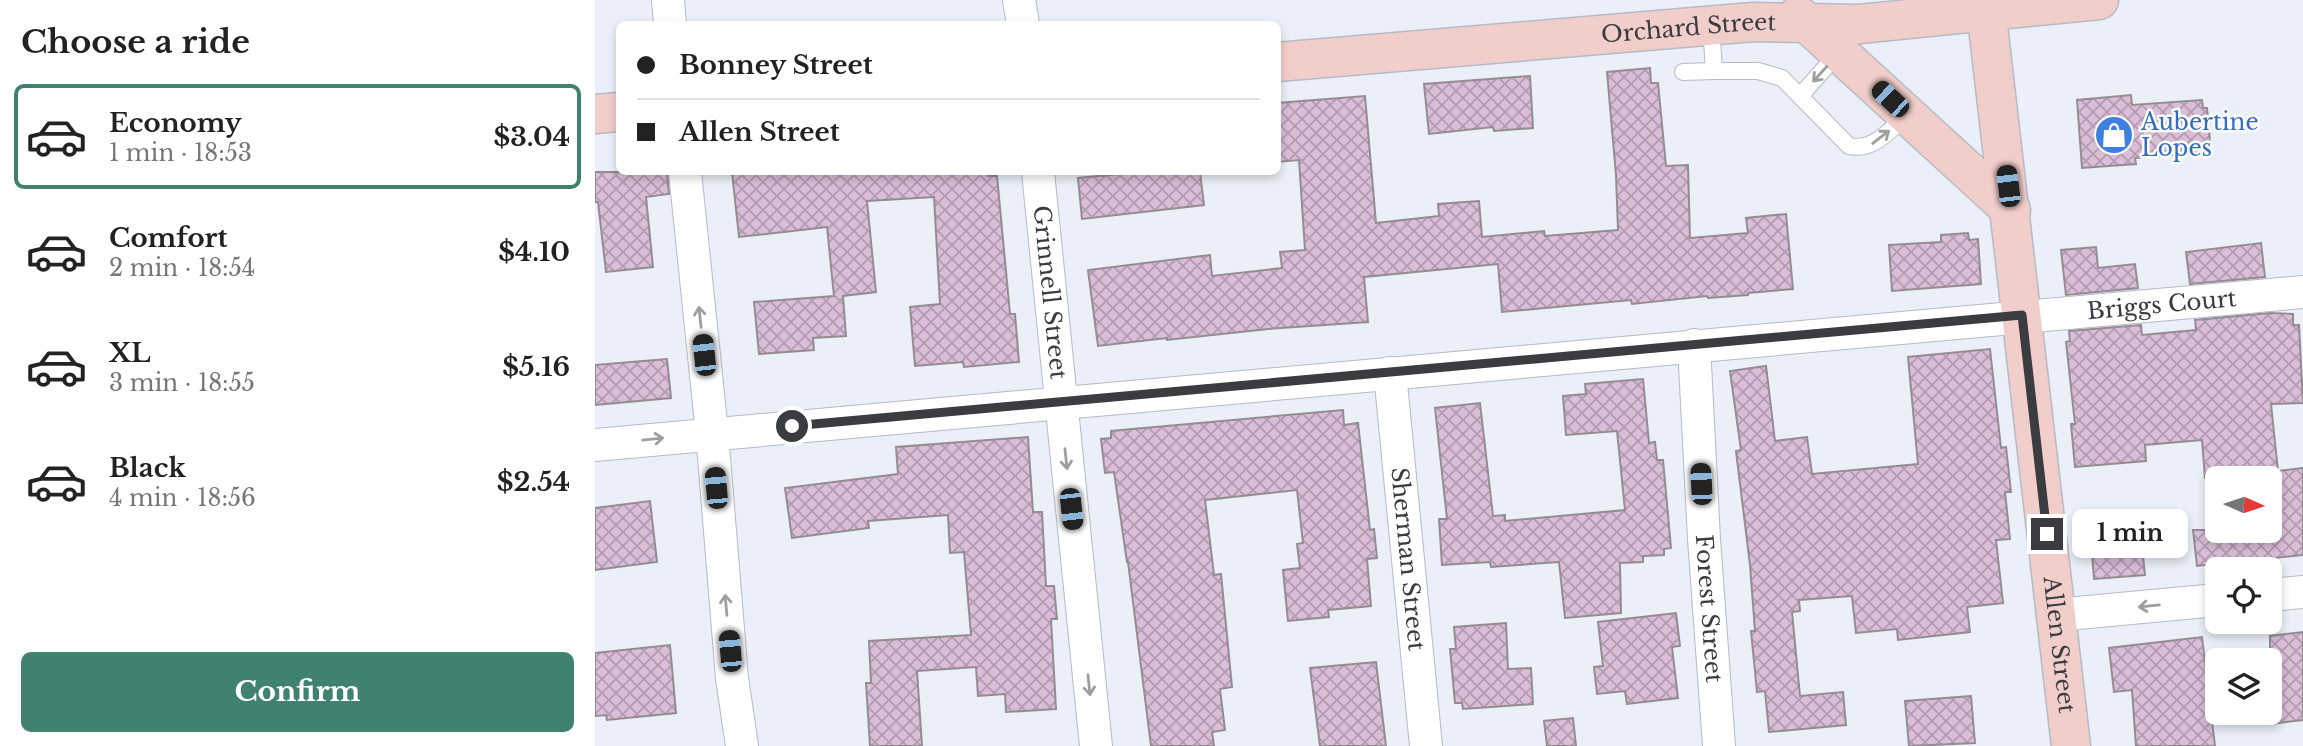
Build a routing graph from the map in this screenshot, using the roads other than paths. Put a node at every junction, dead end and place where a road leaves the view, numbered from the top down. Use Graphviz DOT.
graph roads {
  1 [pos="668,0"];
  2 [pos="1019,0"];
  3 [pos="2099,0"];
  4 [pos="1986,6"];
  5 [pos="1794,12"];
  6 [pos="670,21"];
  7 [pos="1022,21"];
  8 [pos="1711,26"];
  9 [pos="1839,52"];
  10 [pos="1281,62"];
  11 [pos="1714,71"];
  12 [pos="1683,72"];
  13 [pos="1801,95"];
  14 [pos="616,112"];
  15 [pos="595,114"];
  16 [pos="1907,115"];
  17 [pos="685,175"];
  18 [pos="1038,175"];
  19 [pos="2011,210"];
  20 [pos="2303,292"];
  21 [pos="2022,315"];
  22 [pos="1694,345"];
  23 [pos="1390,373"];
  24 [pos="1060,403"];
  25 [pos="712,433"];
  26 [pos="595,444"];
  27 [pos="2303,592"];
  28 [pos="2282,594"];
  29 [pos="2205,601"];
  30 [pos="2056,615"];
  31 [pos="741,746"];
  32 [pos="1095,746"];
  33 [pos="1426,746"];
  34 [pos="1719,746"];
  35 [pos="2071,746"];
  1 -- 6 [label="street"];
  2 -- 7 [label="street"];
  3 -- 4 [label="street, Orchard Street"];
  4 -- 5 [label="street, Orchard Street"];
  4 -- 19 [label="street, Allen Street"];
  5 -- 8 [label="street, Orchard Street"];
  5 -- 9 [label="street"];
  8 -- 10 [label="street, Orchard Street"];
  8 -- 11 [label="lane"];
  9 -- 13 [label="lane, one-way"];
  9 -- 16 [label="street"];
  11 -- 12 [label="lane"];
  11 -- 13 [label="lane"];
  13 -- 16 [label="lane, one-way"];
  14 -- 15 [label="street"];
  16 -- 19 [label="street"];
  25 -- 17 [label="street, one-way"];
  18 -- 24 [label="street, Grinnell Street"];
  19 -- 21 [label="street, Allen Street"];
  20 -- 21 [label="street, Briggs Court"];
  21 -- 22 [label="street, Briggs Court"];
  21 -- 30 [label="street, Allen Street"];
  22 -- 23 [label="street, Briggs Court"];
  22 -- 34 [label="street, Forest Street"];
  23 -- 24 [label="street, Briggs Court"];
  23 -- 33 [label="street, Sherman Street"];
  24 -- 25 [label="street, Briggs Court"];
  24 -- 32 [label="street, Grinnell Street, one-way"];
  26 -- 25 [label="street, Briggs Court, one-way"];
  31 -- 25 [label="street, one-way"];
  27 -- 28 [label="street"];
  29 -- 30 [label="street, one-way"];
  30 -- 35 [label="street, Allen Street"];
}
